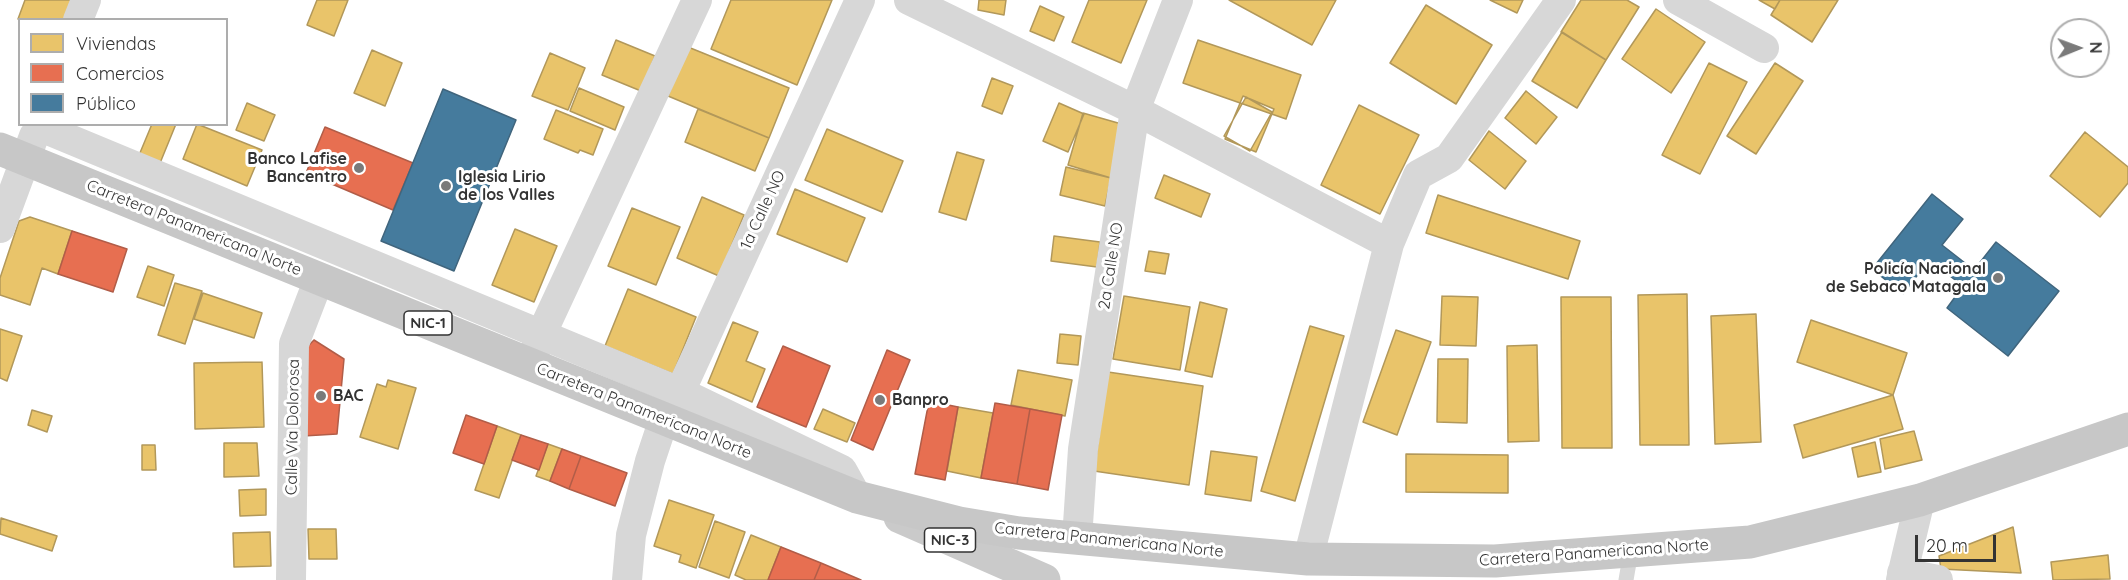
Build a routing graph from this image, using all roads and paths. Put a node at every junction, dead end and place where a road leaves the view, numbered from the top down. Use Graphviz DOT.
graph roads {
  1 [pos="86,0"];
  2 [pos="697,0"];
  3 [pos="860,0"];
  4 [pos="909,0"];
  5 [pos="1178,0"];
  6 [pos="1561,0"];
  7 [pos="1678,0"];
  8 [pos="79,18"];
  9 [pos="1764,48"];
  10 [pos="1135,110"];
  11 [pos="38,126"];
  12 [pos="41,126"];
  13 [pos="12,154"];
  14 [pos="0,228"];
  15 [pos="1389,244"];
  16 [pos="319,279"];
  17 [pos="541,335"];
  18 [pos="531,365"];
  19 [pos="672,406"];
  20 [pos="2128,429"];
  21 [pos="857,497"];
  22 [pos="1920,500"];
  23 [pos="1077,540"];
  24 [pos="1308,559"];
  25 [pos="1628,566"];
  26 [pos="991,569"];
  27 [pos="1494,571"];
  28 [pos="1902,577"];
  29 [pos="291,580"];
  30 [pos="627,580"];
  31 [pos="1044,580"];
  32 [pos="1938,580"];
  1 -- 8 [label="street"];
  2 -- 17 [label="street"];
  3 -- 19 [label="street, 1a Calle NO"];
  4 -- 10 [label="street"];
  5 -- 10 [label="street, 2a Calle NO"];
  6 -- 15 [label="street"];
  7 -- 9 [label="street"];
  10 -- 15 [label="street"];
  10 -- 23 [label="street, 2a Calle NO"];
  11 -- 13 [label="street"];
  12 -- 17 [label="street"];
  13 -- 14 [label="street"];
  13 -- 16 [label="highway, Carretera Panamericana Norte / NIC-1"];
  15 -- 24 [label="street"];
  16 -- 18 [label="highway, Carretera Panamericana Norte / NIC-1"];
  16 -- 29 [label="street, Calle Vía Dolorosa"];
  17 -- 18 [label="street"];
  17 -- 19 [label="street"];
  18 -- 19 [label="highway, Carretera Panamericana Norte / NIC-1"];
  19 -- 21 [label="highway, Carretera Panamericana Norte / NIC-1"];
  19 -- 30 [label="street, 1a Calle NO"];
  20 -- 22 [label="highway, Carretera Panamericana Norte / NIC-1"];
  21 -- 23 [label="highway, Carretera Panamericana Norte / NIC-1"];
  21 -- 26 [label="main road, NIC-3"];
  22 -- 25 [label="highway, Carretera Panamericana Norte / NIC-1"];
  22 -- 28 [label="street"];
  23 -- 24 [label="highway, Carretera Panamericana Norte / NIC-1"];
  24 -- 27 [label="highway, Carretera Panamericana Norte / NIC-1"];
  25 -- 27 [label="highway, Carretera Panamericana Norte / NIC-1"];
  26 -- 31 [label="main road, NIC-3"];
  28 -- 32 [label="street"];
}
